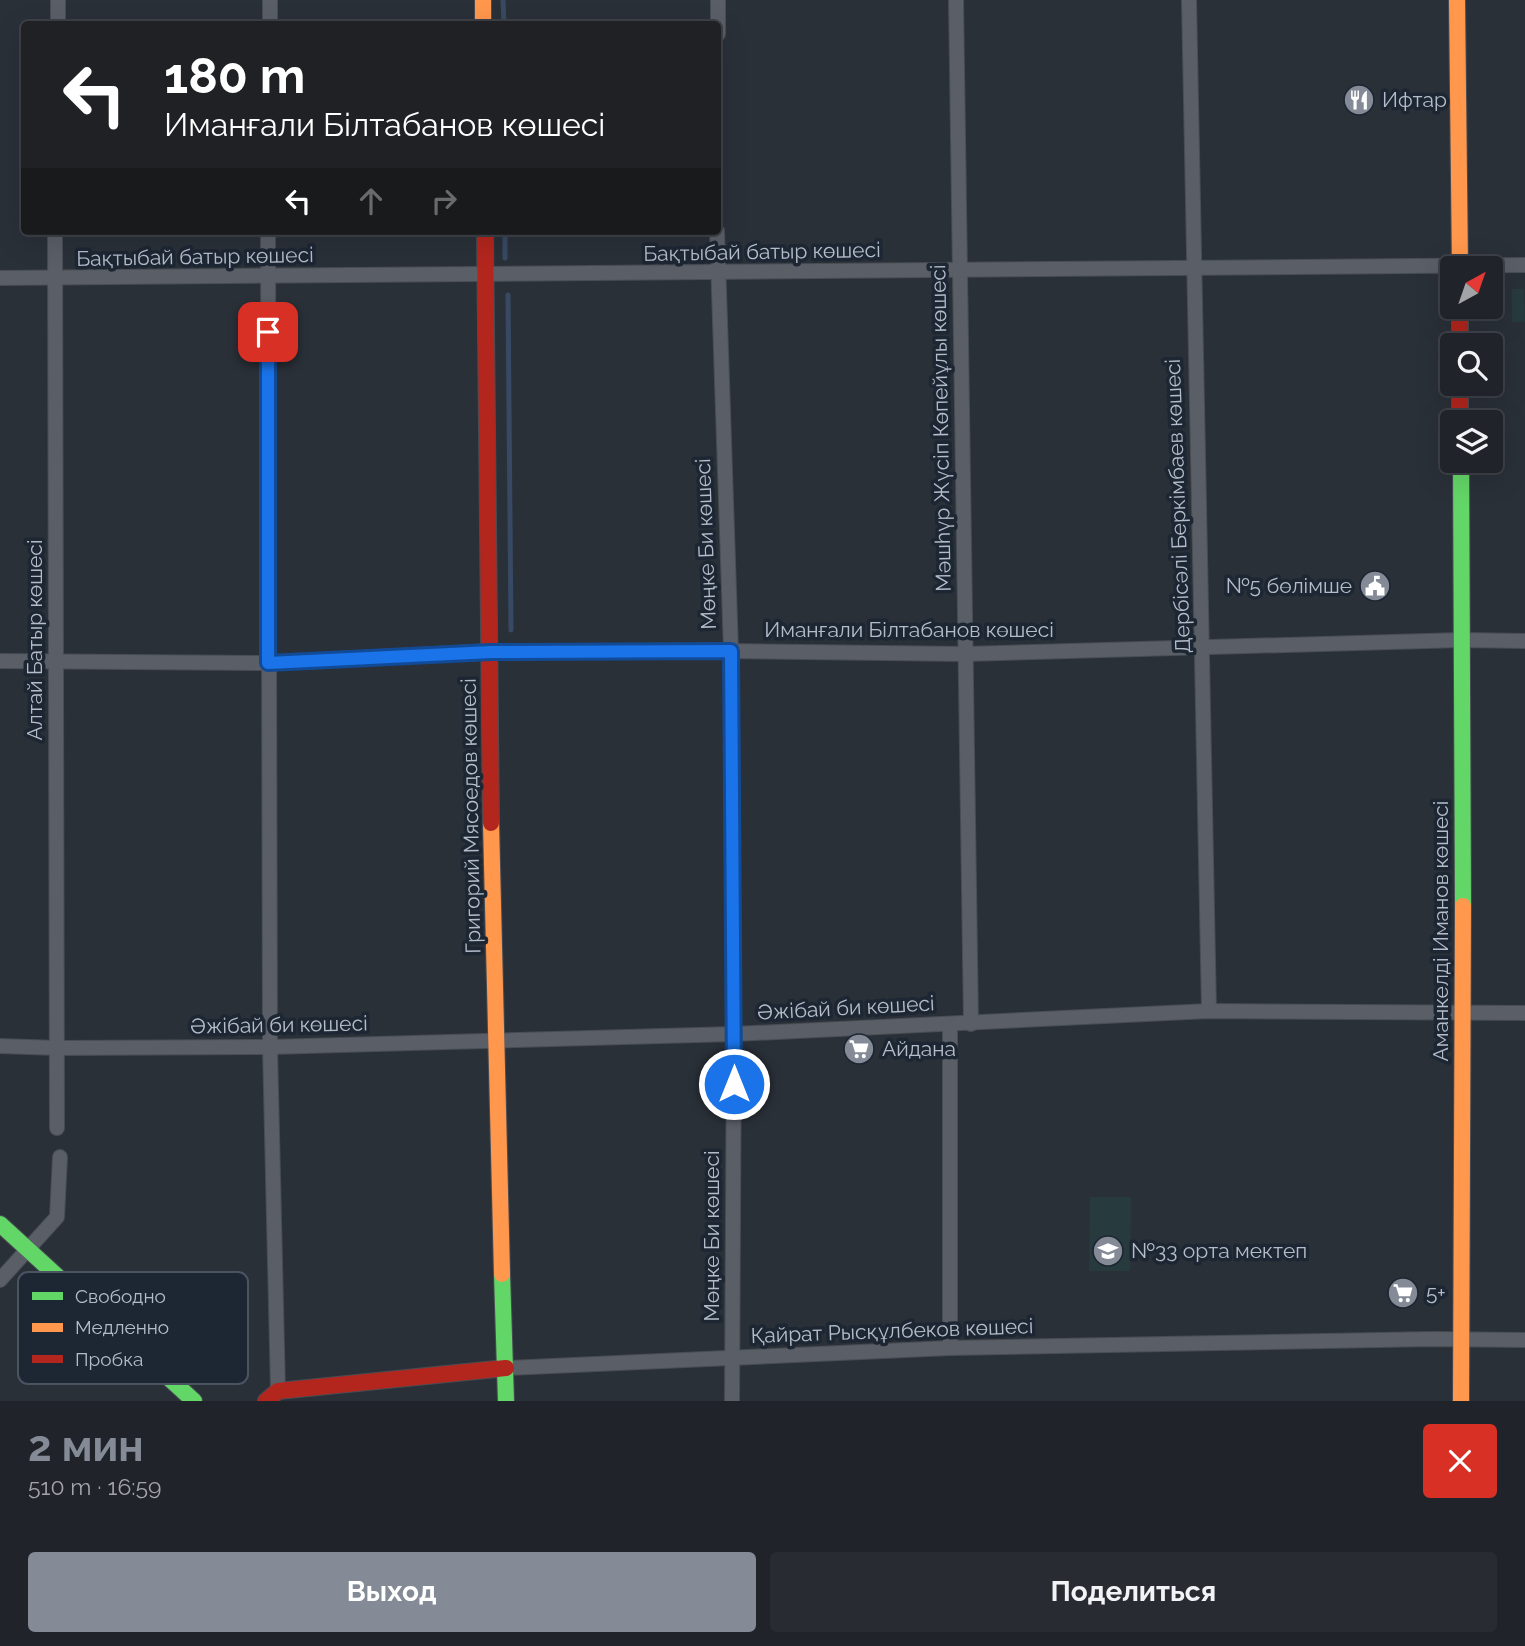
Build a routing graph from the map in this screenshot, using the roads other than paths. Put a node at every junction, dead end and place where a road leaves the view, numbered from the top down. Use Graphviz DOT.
graph roads {
  1 [pos="58,0"];
  2 [pos="270,0"];
  3 [pos="483,0"];
  4 [pos="718,0"];
  5 [pos="956,0"];
  6 [pos="1189,0"];
  7 [pos="1457,0"];
  8 [pos="58,21"];
  9 [pos="270,21"];
  10 [pos="484,21"];
  11 [pos="718,21"];
  12 [pos="55,235"];
  13 [pos="268,235"];
  14 [pos="485,235"];
  15 [pos="717,235"];
  16 [pos="1460,256"];
  17 [pos="1503,265"];
  18 [pos="1525,265"];
  19 [pos="1440,266"];
  20 [pos="1192,268"];
  21 [pos="960,270"];
  22 [pos="716,273"];
  23 [pos="485,275"];
  24 [pos="268,277"];
  25 [pos="0,278"];
  26 [pos="55,279"];
  27 [pos="1461,473"];
  28 [pos="1461,640"];
  29 [pos="1525,641"];
  30 [pos="1203,648"];
  31 [pos="731,651"];
  32 [pos="491,652"];
  33 [pos="965,654"];
  34 [pos="0,661"];
  35 [pos="55,661"];
  36 [pos="268,663"];
  37 [pos="1209,1011"];
  38 [pos="1463,1012"];
  39 [pos="1525,1013"];
  40 [pos="971,1024"];
  41 [pos="950,1025"];
  42 [pos="734,1034"];
  43 [pos="496,1040"];
  44 [pos="0,1046"];
  45 [pos="58,1048"];
  46 [pos="270,1048"];
  47 [pos="57,1128"];
  48 [pos="60,1157"];
  49 [pos="0,1223"];
  50 [pos="29,1248"];
  51 [pos="55,1272"];
  52 [pos="0,1280"];
  53 [pos="1460,1339"];
  54 [pos="1525,1340"];
  55 [pos="950,1348"];
  56 [pos="732,1358"];
  57 [pos="506,1368"];
  58 [pos="176,1384"];
  59 [pos="272,1396"];
  60 [pos="194,1401"];
  61 [pos="506,1401"];
  62 [pos="732,1401"];
  63 [pos="1461,1401"];
  1 -- 8 [label="street"];
  2 -- 9 [label="street"];
  3 -- 10 [label="main road"];
  4 -- 11 [label="street"];
  5 -- 21 [label="street, Мәшһүр Жүсіп Көпейұлы көшесі"];
  6 -- 20 [label="street, Дербісәлі Беркімбаев көшесі"];
  7 -- 16 [label="main road"];
  12 -- 26 [label="street, Алтай Батыр көшесі"];
  13 -- 24 [label="street"];
  14 -- 23 [label="main road, Григорий Мясоедов көшесі"];
  15 -- 22 [label="street, Мөңке Би көшесі"];
  17 -- 18 [label="street, Бақтыбай батыр көшесі"];
  19 -- 20 [label="street, Бақтыбай батыр көшесі"];
  20 -- 21 [label="street, Бақтыбай батыр көшесі"];
  20 -- 30 [label="street, Дербісәлі Беркімбаев көшесі"];
  21 -- 22 [label="street, Бақтыбай батыр көшесі"];
  21 -- 33 [label="street, Мәшһүр Жүсіп Көпейұлы көшесі"];
  22 -- 23 [label="street, Бақтыбай батыр көшесі"];
  22 -- 31 [label="street, Мөңке Би көшесі"];
  23 -- 24 [label="street, Бақтыбай батыр көшесі"];
  23 -- 32 [label="main road, Григорий Мясоедов көшесі"];
  24 -- 26 [label="street, Бақтыбай батыр көшесі"];
  24 -- 36 [label="street"];
  25 -- 26 [label="street, Бақтыбай батыр көшесі"];
  26 -- 35 [label="street, Алтай Батыр көшесі"];
  27 -- 28 [label="main road, Аманкелді Иманов көшесі"];
  28 -- 29 [label="street, Иманғали Білтабанов көшесі"];
  28 -- 30 [label="street, Иманғали Білтабанов көшесі"];
  28 -- 38 [label="main road, Аманкелді Иманов көшесі"];
  30 -- 33 [label="street, Иманғали Білтабанов көшесі"];
  30 -- 37 [label="street, Дербісәлі Беркімбаев көшесі"];
  31 -- 32 [label="street, Иманғали Білтабанов көшесі"];
  31 -- 33 [label="street, Иманғали Білтабанов көшесі"];
  31 -- 42 [label="street, Мөңке Би көшесі"];
  32 -- 36 [label="street, Иманғали Білтабанов көшесі"];
  32 -- 43 [label="main road, Григорий Мясоедов көшесі"];
  33 -- 40 [label="street, Мәшһүр Жүсіп Көпейұлы көшесі"];
  34 -- 35 [label="street, Иманғали Білтабанов көшесі"];
  35 -- 36 [label="street, Иманғали Білтабанов көшесі"];
  35 -- 45 [label="street, Алтай Батыр көшесі"];
  36 -- 46 [label="street"];
  37 -- 38 [label="street, Әжібай би көшесі"];
  37 -- 40 [label="street, Әжібай би көшесі"];
  38 -- 39 [label="street, Әжібай би көшесі"];
  38 -- 53 [label="main road, Аманкелді Иманов көшесі"];
  40 -- 41 [label="street, Әжібай би көшесі"];
  41 -- 42 [label="street, Әжібай би көшесі"];
  41 -- 55 [label="street"];
  42 -- 43 [label="street, Әжібай би көшесі"];
  42 -- 56 [label="street, Мөңке Би көшесі"];
  43 -- 46 [label="street, Әжібай би көшесі"];
  43 -- 57 [label="main road, Григорий Мясоедов көшесі"];
  44 -- 45 [label="street, Әжібай би көшесі"];
  45 -- 46 [label="street, Әжібай би көшесі"];
  45 -- 47 [label="street, Алтай Батыр көшесі"];
  46 -- 59 [label="street"];
  48 -- 50 [label="street"];
  49 -- 50 [label="main road"];
  50 -- 51 [label="main road"];
  50 -- 52 [label="street"];
  53 -- 54 [label="street, Қайрат Рысқұлбеков көшесі"];
  53 -- 55 [label="street, Қайрат Рысқұлбеков көшесі"];
  53 -- 63 [label="main road, Аманкелді Иманов көшесі"];
  55 -- 56 [label="street, Қайрат Рысқұлбеков көшесі"];
  56 -- 57 [label="street, Қайрат Рысқұлбеков көшесі"];
  56 -- 62 [label="street, Мөңке Би көшесі"];
  57 -- 59 [label="main road, Қайрат Рысқұлбеков көшесі"];
  57 -- 61 [label="main road, Григорий Мясоедов көшесі"];
  58 -- 60 [label="main road"];
}
